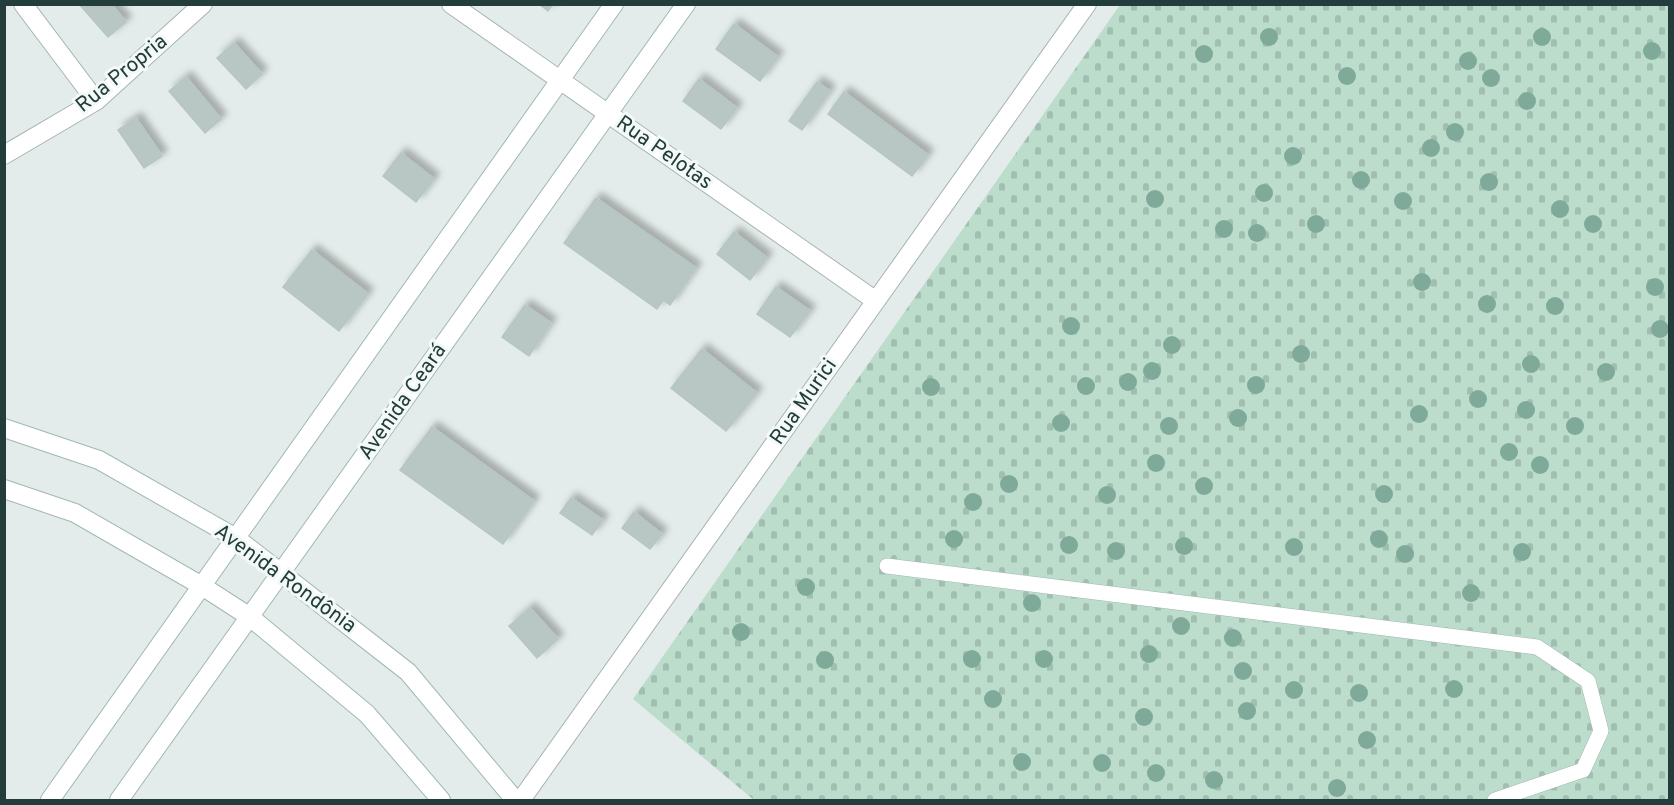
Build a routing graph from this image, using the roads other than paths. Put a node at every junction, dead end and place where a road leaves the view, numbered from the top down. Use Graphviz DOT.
graph roads {
  1 [pos="23,4"];
  2 [pos="203,4"];
  3 [pos="451,4"];
  4 [pos="614,4"];
  5 [pos="686,4"];
  6 [pos="1087,4"];
  7 [pos="560,81"];
  8 [pos="96,101"];
  9 [pos="608,114"];
  10 [pos="4,155"];
  11 [pos="876,301"];
  12 [pos="4,428"];
  13 [pos="4,489"];
  14 [pos="236,538"];
  15 [pos="887,566"];
  16 [pos="281,573"];
  17 [pos="202,586"];
  18 [pos="250,617"];
  19 [pos="50,801"];
  20 [pos="119,801"];
  21 [pos="441,801"];
  22 [pos="515,801"];
  23 [pos="521,801"];
  24 [pos="1495,801"];
  1 -- 8 [label="street"];
  2 -- 8 [label="street, Rua Propria"];
  3 -- 7 [label="street, Rua Pelotas"];
  4 -- 7 [label="street"];
  5 -- 9 [label="street, Avenida Ceará"];
  6 -- 11 [label="street, Rua Murici"];
  7 -- 9 [label="street, Rua Pelotas"];
  7 -- 14 [label="street"];
  8 -- 10 [label="street, Rua Propria"];
  9 -- 11 [label="street, Rua Pelotas"];
  9 -- 16 [label="street, Avenida Ceará"];
  11 -- 23 [label="street, Rua Murici"];
  12 -- 14 [label="street, Avenida Rondônia"];
  13 -- 17 [label="street"];
  14 -- 16 [label="street, Avenida Rondônia"];
  14 -- 17 [label="street"];
  15 -- 24 [label="lane"];
  16 -- 18 [label="street, Avenida Ceará"];
  16 -- 22 [label="street, Avenida Rondônia"];
  17 -- 18 [label="street"];
  17 -- 19 [label="street"];
  18 -- 20 [label="street, Avenida Ceará"];
  18 -- 21 [label="street"];
}
